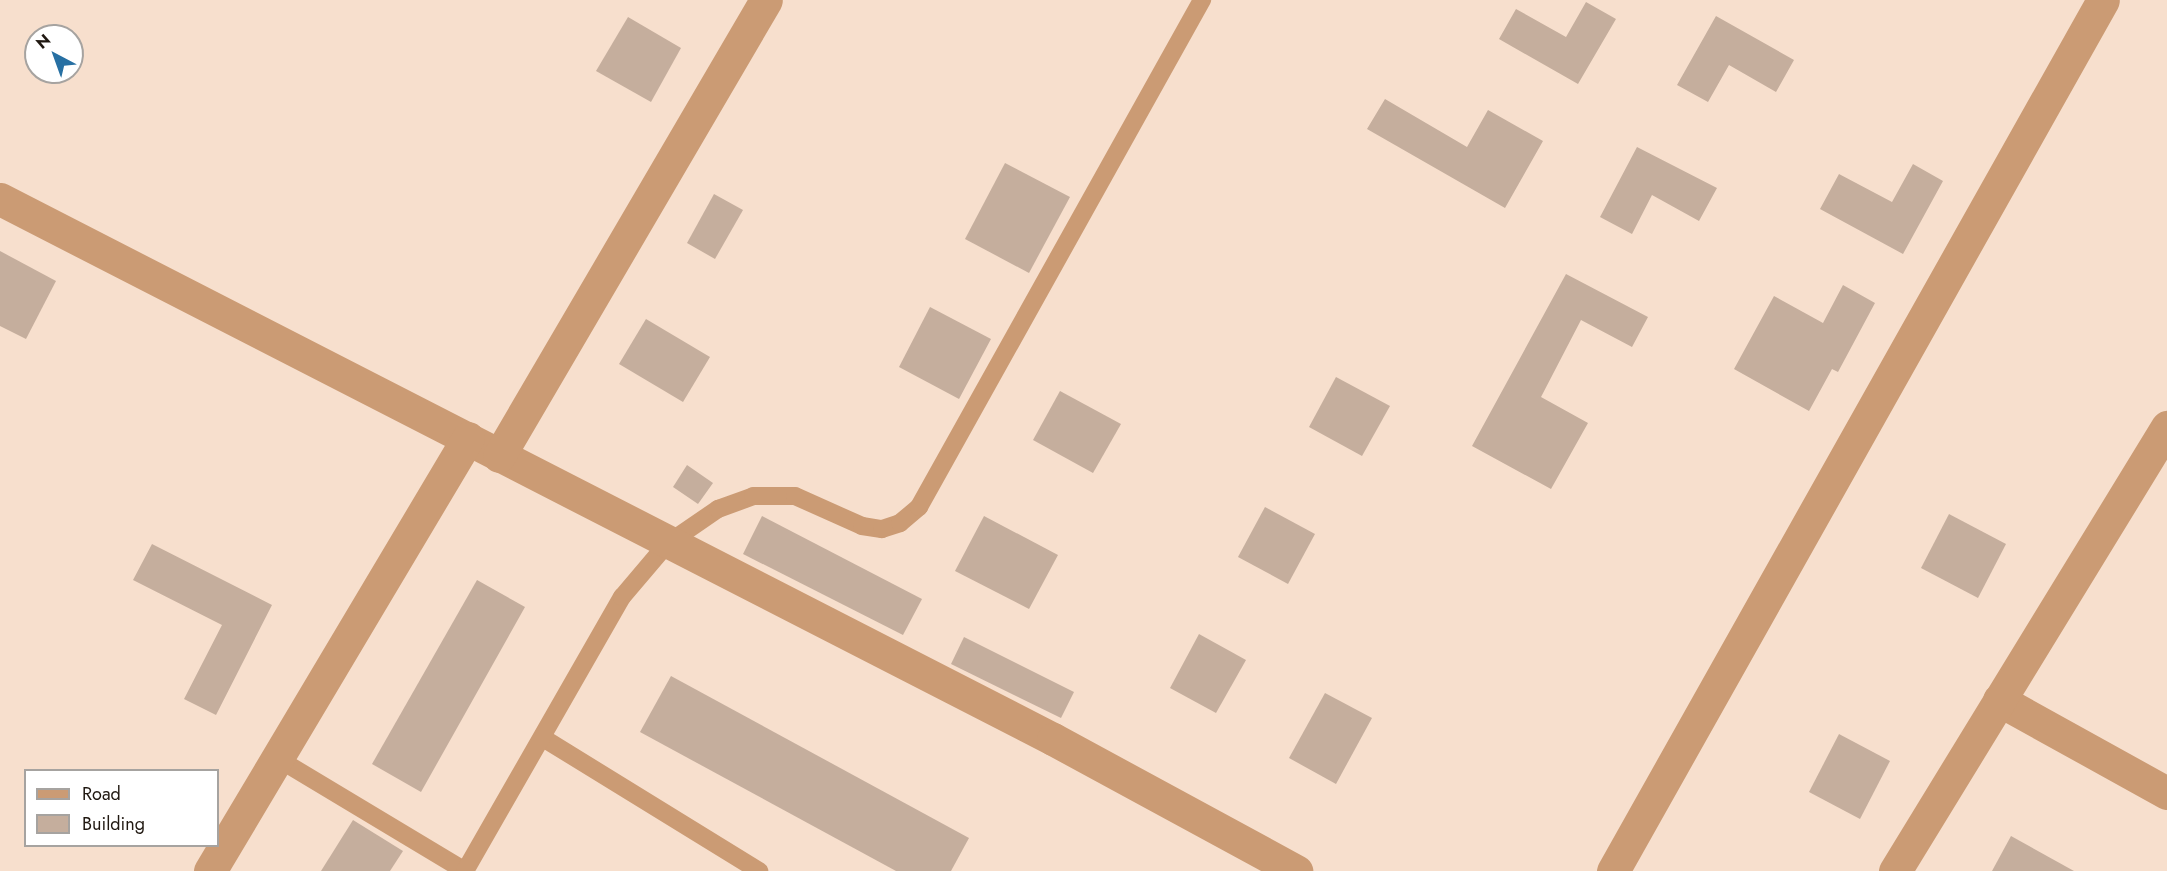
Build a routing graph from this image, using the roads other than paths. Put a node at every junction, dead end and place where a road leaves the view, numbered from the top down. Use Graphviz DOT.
graph roads {
  1 [pos="765,0"];
  2 [pos="1202,0"];
  3 [pos="2103,0"];
  4 [pos="0,199"];
  5 [pos="2167,427"];
  6 [pos="468,438"];
  7 [pos="500,456"];
  8 [pos="667,544"];
  9 [pos="1999,700"];
  10 [pos="543,738"];
  11 [pos="277,758"];
  12 [pos="2167,793"];
  13 [pos="210,871"];
  14 [pos="465,871"];
  15 [pos="759,871"];
  16 [pos="1296,871"];
  17 [pos="1613,871"];
  18 [pos="1895,871"];
  1 -- 7 [label="street"];
  2 -- 8 [label="lane"];
  3 -- 17 [label="street"];
  4 -- 6 [label="street"];
  5 -- 9 [label="street"];
  6 -- 7 [label="street"];
  6 -- 11 [label="street"];
  7 -- 8 [label="street"];
  8 -- 10 [label="lane"];
  8 -- 16 [label="street"];
  9 -- 12 [label="street"];
  9 -- 18 [label="street"];
  10 -- 14 [label="lane"];
  10 -- 15 [label="lane"];
  11 -- 13 [label="street"];
  11 -- 14 [label="lane"];
}
